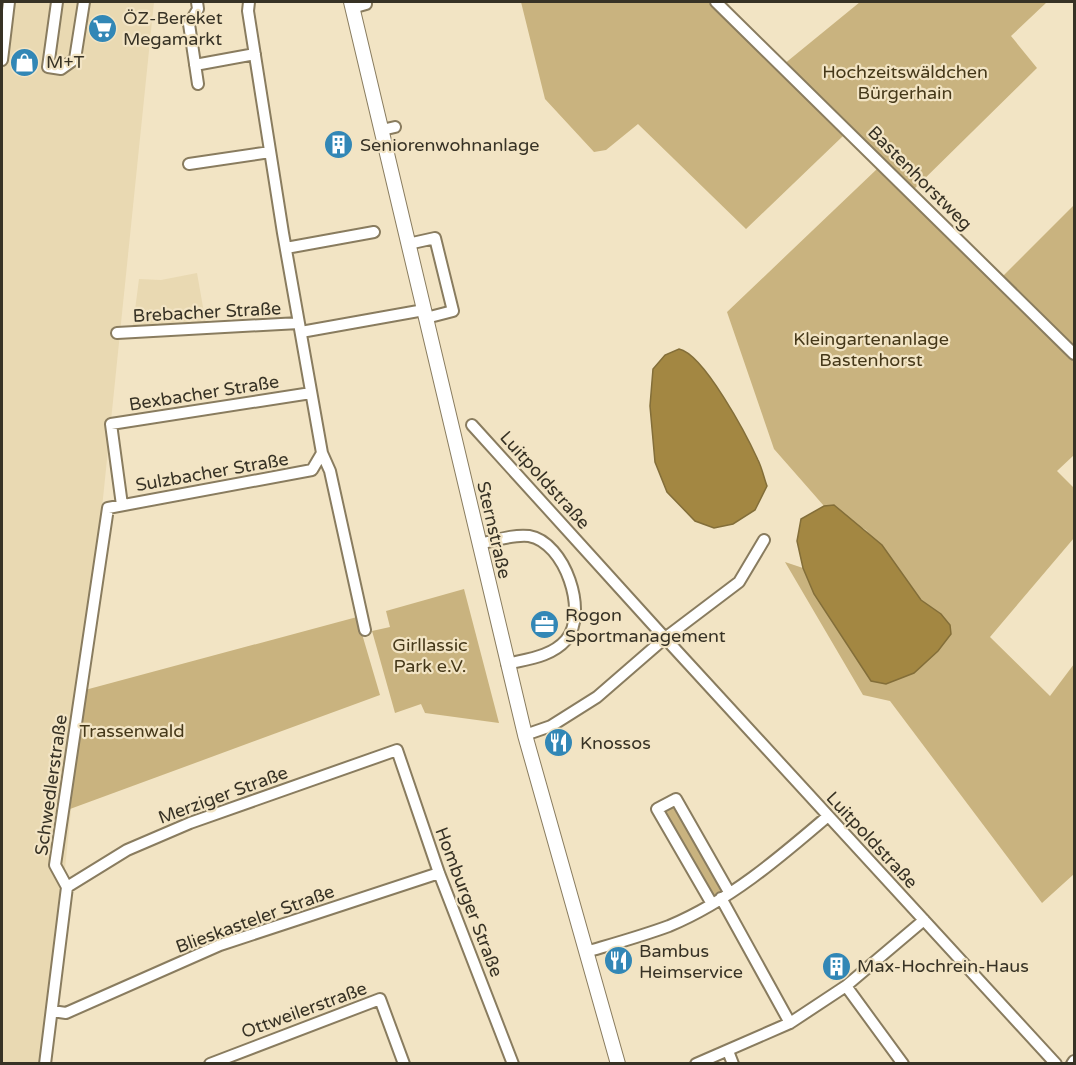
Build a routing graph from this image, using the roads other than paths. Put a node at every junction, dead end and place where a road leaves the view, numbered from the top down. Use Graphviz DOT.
graph roads {
  1 [pos="9,2"];
  2 [pos="57,2"];
  3 [pos="84,2"];
  4 [pos="197,2"];
  5 [pos="249,2"];
  6 [pos="716,2"];
  7 [pos="366,4"];
  8 [pos="352,5"];
  9 [pos="255,54"];
  10 [pos="2,60"];
  11 [pos="195,65"];
  12 [pos="198,84"];
  13 [pos="270,152"];
  14 [pos="189,164"];
  15 [pos="375,232"];
  16 [pos="408,244"];
  17 [pos="286,248"];
  18 [pos="425,314"];
  19 [pos="300,328"];
  20 [pos="117,333"];
  21 [pos="1074,354"];
  22 [pos="311,393"];
  23 [pos="472,425"];
  24 [pos="320,458"];
  25 [pos="122,506"];
  26 [pos="108,508"];
  27 [pos="764,540"];
  28 [pos="479,544"];
  29 [pos="365,630"];
  30 [pos="664,638"];
  31 [pos="507,664"];
  32 [pos="525,735"];
  33 [pos="397,750"];
  34 [pos="828,816"];
  35 [pos="438,873"];
  36 [pos="67,887"];
  37 [pos="721,898"];
  38 [pos="924,920"];
  39 [pos="586,952"];
  40 [pos="846,986"];
  41 [pos="52,1011"];
  42 [pos="790,1023"];
  43 [pos="728,1051"];
  44 [pos="45,1064"];
  45 [pos="210,1064"];
  46 [pos="404,1064"];
  47 [pos="513,1064"];
  48 [pos="618,1064"];
  49 [pos="696,1064"];
  50 [pos="734,1064"];
  51 [pos="903,1064"];
  52 [pos="1056,1064"];
  1 -- 10 [label="street"];
  2 -- 3 [label="street"];
  4 -- 11 [label="street"];
  5 -- 9 [label="street"];
  6 -- 21 [label="street, Bastenhorstweg"];
  7 -- 8 [label="street"];
  8 -- 16 [label="main road, Sternstraße"];
  9 -- 11 [label="street"];
  9 -- 13 [label="street"];
  11 -- 12 [label="street"];
  13 -- 14 [label="street"];
  13 -- 17 [label="street"];
  15 -- 17 [label="street"];
  16 -- 18 [label="main road, Sternstraße"];
  16 -- 18 [label="street, Brebacher Straße"];
  17 -- 19 [label="street"];
  18 -- 19 [label="street, Brebacher Straße"];
  18 -- 28 [label="main road, Sternstraße"];
  19 -- 20 [label="street, Brebacher Straße"];
  19 -- 22 [label="street"];
  22 -- 24 [label="street"];
  22 -- 25 [label="street, Bexbacher Straße"];
  23 -- 30 [label="street, Luitpoldstraße"];
  24 -- 25 [label="street, Sulzbacher Straße"];
  24 -- 29 [label="street"];
  25 -- 26 [label="street, Sulzbacher Straße"];
  26 -- 36 [label="street, Schwedlerstraße"];
  27 -- 30 [label="street"];
  28 -- 31 [label="main road, Sternstraße"];
  28 -- 31 [label="street"];
  30 -- 32 [label="street"];
  30 -- 34 [label="street, Luitpoldstraße"];
  31 -- 32 [label="main road, Sternstraße"];
  32 -- 39 [label="main road, Sternstraße"];
  33 -- 35 [label="street, Homburger Straße"];
  33 -- 36 [label="street, Merziger Straße"];
  34 -- 37 [label="street"];
  34 -- 38 [label="street, Luitpoldstraße"];
  35 -- 41 [label="street, Blieskasteler Straße"];
  35 -- 47 [label="street, Homburger Straße"];
  36 -- 41 [label="street, Schwedlerstraße"];
  37 -- 37 [label="street"];
  37 -- 39 [label="street"];
  37 -- 42 [label="street"];
  38 -- 40 [label="street"];
  38 -- 52 [label="street, Luitpoldstraße"];
  39 -- 48 [label="main road, Sternstraße"];
  40 -- 42 [label="street"];
  40 -- 51 [label="street"];
  41 -- 44 [label="street, Schwedlerstraße"];
  42 -- 43 [label="street"];
  43 -- 49 [label="street"];
  43 -- 50 [label="street"];
  45 -- 46 [label="street, Ottweilerstraße"];
}
